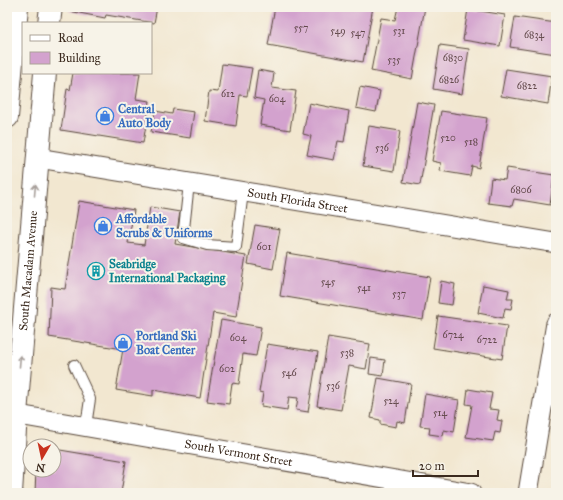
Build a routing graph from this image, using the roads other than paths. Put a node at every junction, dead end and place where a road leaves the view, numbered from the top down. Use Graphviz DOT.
graph roads {
  1 [pos="16,7"];
  2 [pos="51,7"];
  3 [pos="50,22"];
  4 [pos="45,74"];
  5 [pos="7,117"];
  6 [pos="38,158"];
  7 [pos="189,183"];
  8 [pos="243,192"];
  9 [pos="556,243"];
  10 [pos="556,323"];
  11 [pos="74,365"];
  12 [pos="11,414"];
  13 [pos="86,426"];
  14 [pos="11,493"];
  15 [pos="471,493"];
  16 [pos="528,493"];
  1 -- 5 [label="main road"];
  2 -- 3 [label="main road"];
  4 -- 6 [label="main road, South Macadam Avenue"];
  6 -- 7 [label="street, South Florida Street"];
  12 -- 6 [label="main road, South Macadam Avenue, one-way"];
  7 -- 8 [label="street, South Florida Street"];
  7 -- 8 [label="lane"];
  8 -- 9 [label="street, South Florida Street"];
  10 -- 16 [label="street"];
  11 -- 13 [label="lane"];
  12 -- 13 [label="street, South Vermont Street"];
  12 -- 14 [label="main road, South Macadam Avenue"];
  13 -- 15 [label="street, South Vermont Street"];
}
